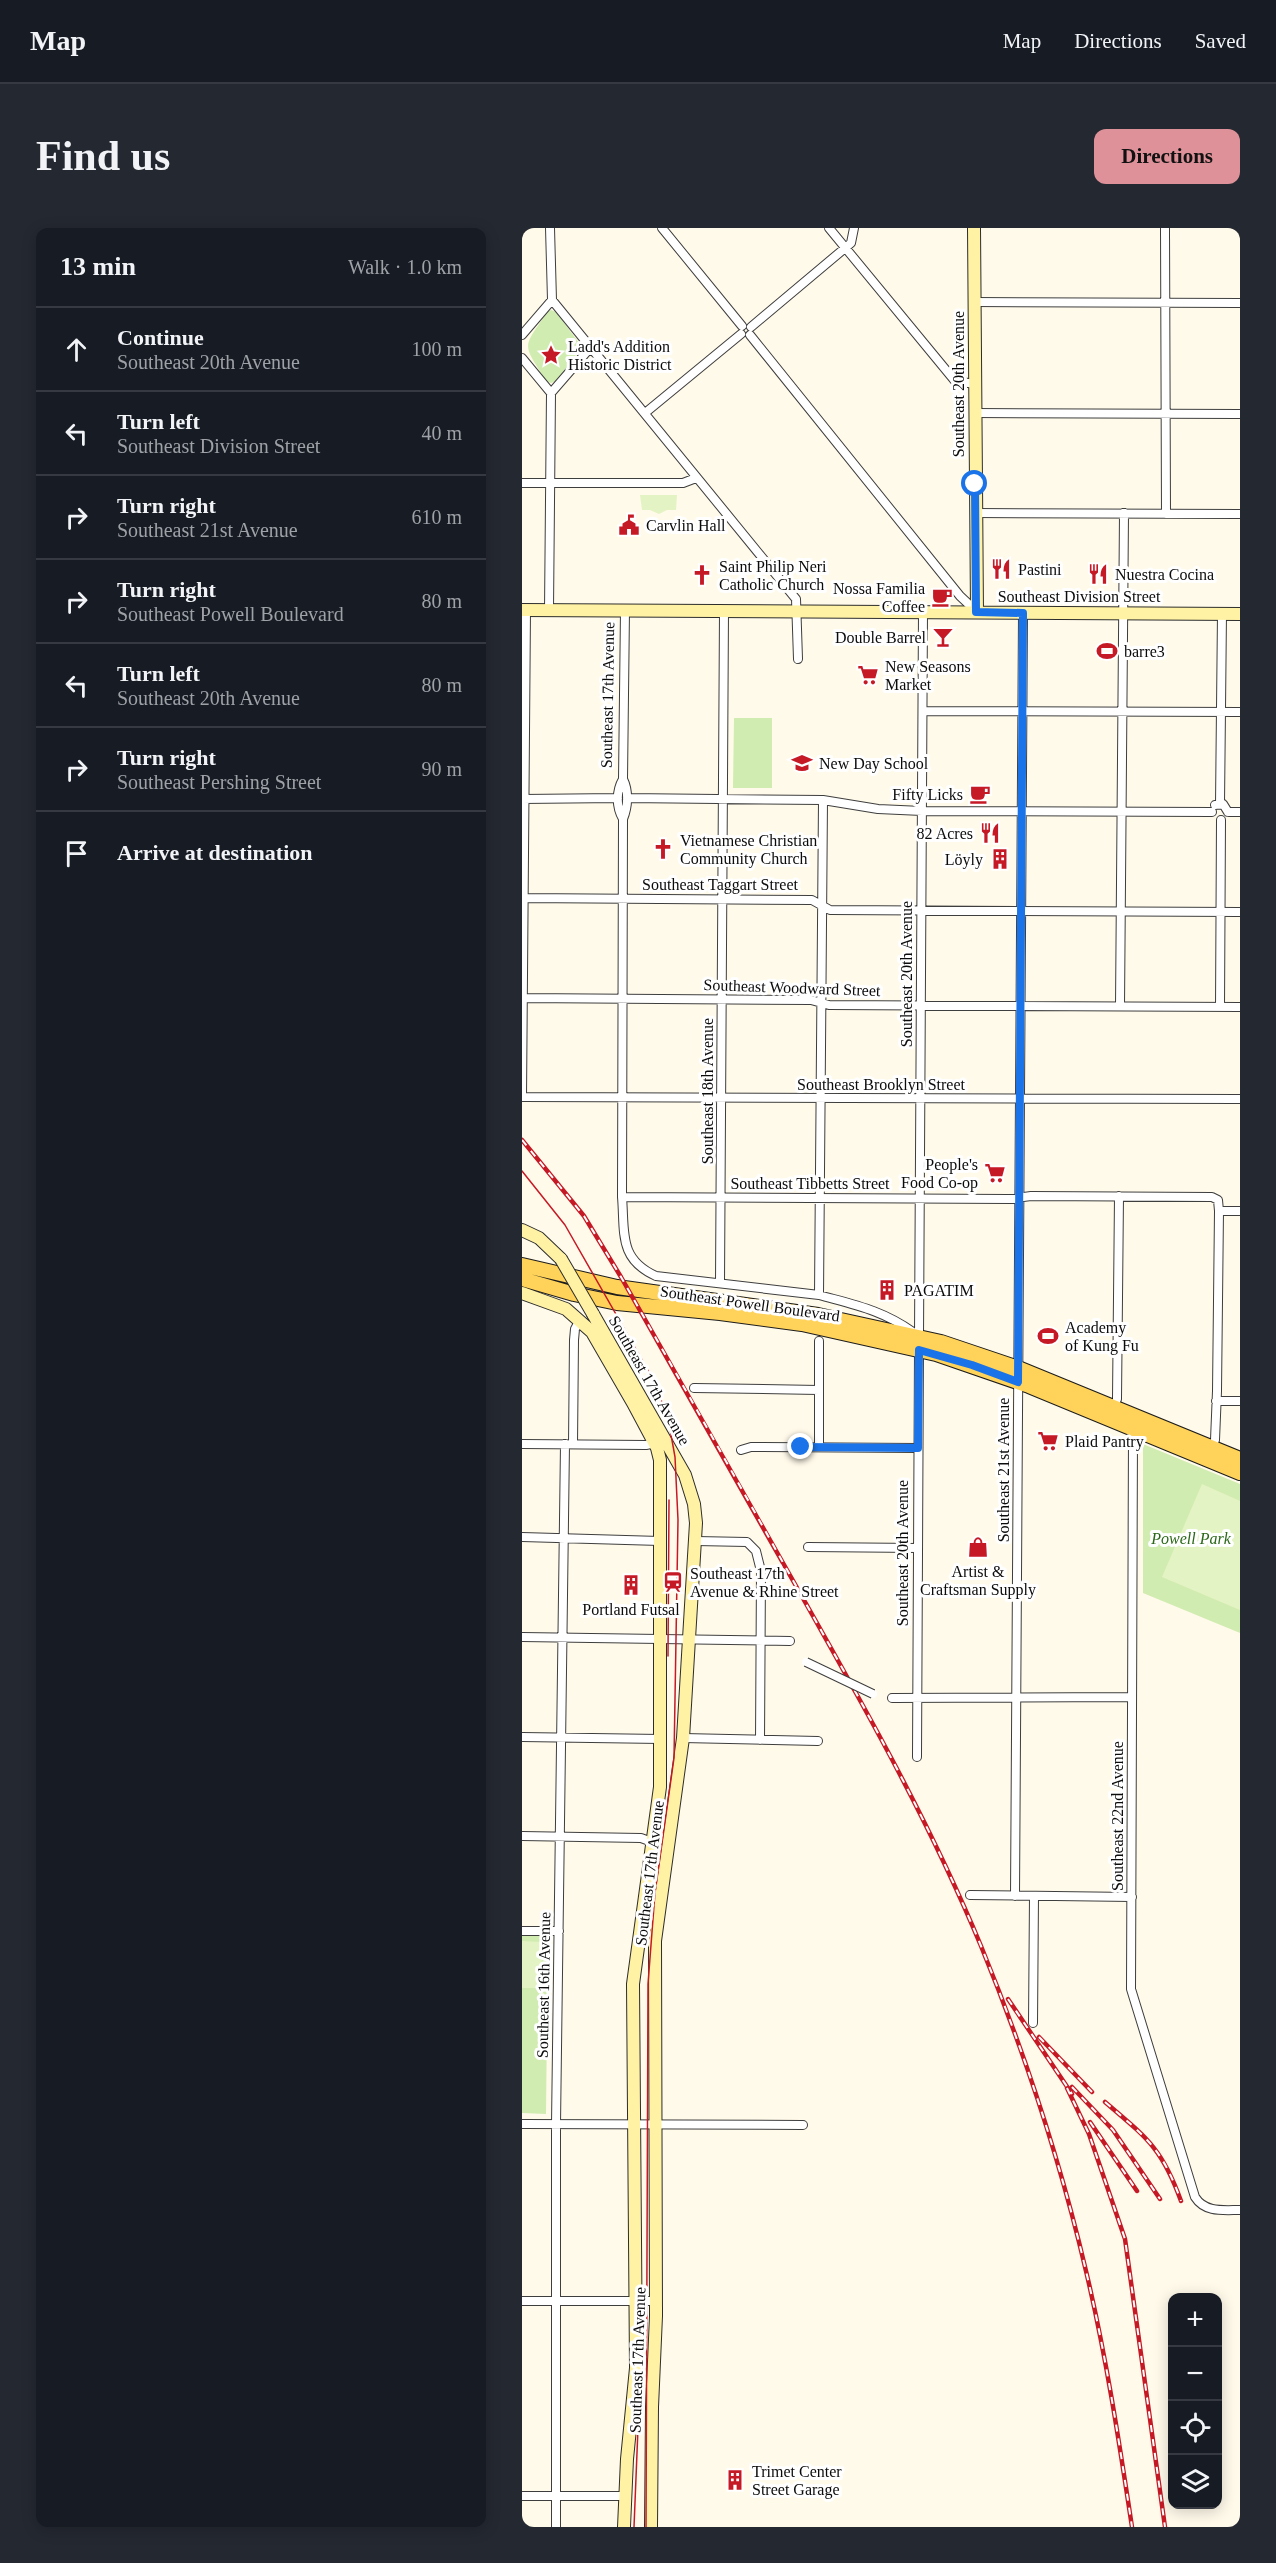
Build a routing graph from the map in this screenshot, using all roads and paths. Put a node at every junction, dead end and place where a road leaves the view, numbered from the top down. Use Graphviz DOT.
graph roads {
  1 [pos="550,228"];
  2 [pos="662,228"];
  3 [pos="829,228"];
  4 [pos="854,228"];
  5 [pos="974,228"];
  6 [pos="1165,228"];
  7 [pos="845,248"];
  8 [pos="552,300"];
  9 [pos="974,302"];
  10 [pos="1166,303"];
  11 [pos="1240,303"];
  12 [pos="746,330"];
  13 [pos="522,335"];
  14 [pos="591,347"];
  15 [pos="522,358"];
  16 [pos="975,384"];
  17 [pos="550,393"];
  18 [pos="645,413"];
  19 [pos="975,413"];
  20 [pos="1166,414"];
  21 [pos="1240,414"];
  22 [pos="696,478"];
  23 [pos="522,483"];
  24 [pos="549,483"];
  25 [pos="975,513"];
  26 [pos="1124,513"];
  27 [pos="1166,514"];
  28 [pos="1240,514"];
  29 [pos="524,610"];
  30 [pos="549,610"];
  31 [pos="625,610"];
  32 [pos="724,611"];
  33 [pos="798,611"];
  34 [pos="923,612"];
  35 [pos="976,612"];
  36 [pos="1023,613"];
  37 [pos="1124,613"];
  38 [pos="1222,613"];
  39 [pos="1240,614"];
  40 [pos="798,659"];
  41 [pos="524,704"];
  42 [pos="923,711"];
  43 [pos="1022,711"];
  44 [pos="1123,712"];
  45 [pos="1222,712"];
  46 [pos="1240,712"];
  47 [pos="622,798"];
  48 [pos="523,799"];
  49 [pos="723,800"];
  50 [pos="823,800"];
  51 [pos="1220,804"];
  52 [pos="922,811"];
  53 [pos="1021,811"];
  54 [pos="1121,812"];
  55 [pos="1212,812"];
  56 [pos="1228,812"];
  57 [pos="1240,812"];
  58 [pos="1221,820"];
  59 [pos="523,898"];
  60 [pos="623,898"];
  61 [pos="723,899"];
  62 [pos="822,905"];
  63 [pos="922,910"];
  64 [pos="1021,911"];
  65 [pos="1120,911"];
  66 [pos="1220,911"];
  67 [pos="1240,912"];
  68 [pos="523,998"];
  69 [pos="623,998"];
  70 [pos="723,998"];
  71 [pos="822,1003"];
  72 [pos="922,1005"];
  73 [pos="1021,1006"];
  74 [pos="1120,1006"];
  75 [pos="1220,1007"];
  76 [pos="1240,1007"];
  77 [pos="522,1097"];
  78 [pos="622,1098"];
  79 [pos="722,1099"];
  80 [pos="822,1099"];
  81 [pos="922,1099"];
  82 [pos="1020,1099"];
  83 [pos="1240,1099"];
  84 [pos="1119,1196"];
  85 [pos="622,1197"];
  86 [pos="721,1198"];
  87 [pos="821,1198"];
  88 [pos="920,1198"];
  89 [pos="1020,1198"];
  90 [pos="1220,1211"];
  91 [pos="1240,1211"];
  92 [pos="522,1230"];
  93 [pos="522,1265"];
  94 [pos="522,1279"];
  95 [pos="720,1282"];
  96 [pos="522,1293"];
  97 [pos="819,1295"];
  98 [pos="580,1320"];
  99 [pos="819,1341"];
  100 [pos="919,1343"];
  101 [pos="1018,1375"];
  102 [pos="694,1388"];
  103 [pos="819,1390"];
  104 [pos="1216,1401"];
  105 [pos="1240,1401"];
  106 [pos="1112,1412"];
  107 [pos="1138,1423"];
  108 [pos="655,1443"];
  109 [pos="522,1444"];
  110 [pos="569,1444"];
  111 [pos="819,1446"];
  112 [pos="918,1448"];
  113 [pos="741,1450"];
  114 [pos="1209,1453"];
  115 [pos="1240,1459"];
  116 [pos="1240,1473"];
  117 [pos="522,1537"];
  118 [pos="563,1537"];
  119 [pos="660,1540"];
  120 [pos="696,1541"];
  121 [pos="808,1546"];
  122 [pos="918,1548"];
  123 [pos="522,1637"];
  124 [pos="561,1637"];
  125 [pos="658,1639"];
  126 [pos="690,1639"];
  127 [pos="761,1641"];
  128 [pos="790,1641"];
  129 [pos="806,1662"];
  130 [pos="873,1694"];
  131 [pos="1017,1697"];
  132 [pos="1131,1697"];
  133 [pos="892,1698"];
  134 [pos="917,1698"];
  135 [pos="522,1737"];
  136 [pos="560,1738"];
  137 [pos="684,1738"];
  138 [pos="660,1739"];
  139 [pos="760,1740"];
  140 [pos="818,1741"];
  141 [pos="917,1757"];
  142 [pos="522,1836"];
  143 [pos="560,1836"];
  144 [pos="652,1842"];
  145 [pos="970,1895"];
  146 [pos="1014,1896"];
  147 [pos="1034,1896"];
  148 [pos="1132,1897"];
  149 [pos="522,1930"];
  150 [pos="559,1931"];
  151 [pos="1033,2023"];
  152 [pos="522,2124"];
  153 [pos="556,2124"];
  154 [pos="633,2125"];
  155 [pos="656,2125"];
  156 [pos="803,2125"];
  157 [pos="1240,2210"];
  158 [pos="522,2301"];
  159 [pos="556,2301"];
  160 [pos="636,2301"];
  161 [pos="656,2301"];
  162 [pos="522,2496"];
  163 [pos="555,2496"];
  164 [pos="625,2496"];
  165 [pos="556,2527"];
  166 [pos="624,2527"];
  167 [pos="651,2527"];
  1 -- 8 [label="street"];
  2 -- 12 [label="street"];
  3 -- 7 [label="street"];
  4 -- 7 [label="street"];
  5 -- 9 [label="street, Southeast 20th Avenue"];
  6 -- 10 [label="street"];
  7 -- 12 [label="street"];
  7 -- 16 [label="street"];
  8 -- 13 [label="street"];
  8 -- 14 [label="street"];
  9 -- 10 [label="street"];
  9 -- 16 [label="street, Southeast 20th Avenue"];
  10 -- 11 [label="street"];
  10 -- 20 [label="street"];
  12 -- 18 [label="street"];
  12 -- 35 [label="street"];
  14 -- 17 [label="street"];
  14 -- 18 [label="street"];
  15 -- 17 [label="street"];
  16 -- 19 [label="street, Southeast 20th Avenue"];
  17 -- 24 [label="street"];
  18 -- 22 [label="street"];
  19 -- 20 [label="street"];
  19 -- 25 [label="street, Southeast 20th Avenue"];
  20 -- 21 [label="street"];
  20 -- 27 [label="street"];
  22 -- 24 [label="street"];
  22 -- 33 [label="street"];
  23 -- 24 [label="street"];
  24 -- 30 [label="street"];
  25 -- 26 [label="street"];
  25 -- 35 [label="street, Southeast 20th Avenue"];
  26 -- 27 [label="street"];
  26 -- 37 [label="street"];
  27 -- 28 [label="street"];
  29 -- 30 [label="street, Southeast Division Street"];
  29 -- 41 [label="street"];
  30 -- 31 [label="street, Southeast Division Street"];
  31 -- 32 [label="street, Southeast Division Street"];
  31 -- 47 [label="street, Southeast 17th Avenue"];
  32 -- 33 [label="street, Southeast Division Street"];
  32 -- 49 [label="street, Southeast 18th Avenue"];
  33 -- 34 [label="street, Southeast Division Street"];
  33 -- 40 [label="street"];
  34 -- 35 [label="street, Southeast Division Street"];
  34 -- 42 [label="street, Southeast 20th Avenue"];
  35 -- 36 [label="street, Southeast Division Street"];
  36 -- 37 [label="street, Southeast Division Street"];
  36 -- 43 [label="street, Southeast 21st Avenue"];
  37 -- 38 [label="street, Southeast Division Street"];
  37 -- 44 [label="street"];
  38 -- 39 [label="street, Southeast Division Street"];
  38 -- 45 [label="street"];
  41 -- 48 [label="street"];
  42 -- 43 [label="street"];
  42 -- 52 [label="street, Southeast 20th Avenue"];
  43 -- 44 [label="street"];
  43 -- 53 [label="street, Southeast 21st Avenue"];
  44 -- 45 [label="street"];
  44 -- 54 [label="street"];
  45 -- 46 [label="street"];
  45 -- 51 [label="street"];
  47 -- 48 [label="street"];
  47 -- 49 [label="street"];
  47 -- 60 [label="street, Southeast 17th Avenue"];
  48 -- 59 [label="street"];
  49 -- 50 [label="street"];
  49 -- 61 [label="street, Southeast 18th Avenue"];
  50 -- 52 [label="street"];
  50 -- 62 [label="street"];
  51 -- 55 [label="street"];
  51 -- 56 [label="street"];
  52 -- 53 [label="street"];
  52 -- 63 [label="street, Southeast 20th Avenue"];
  53 -- 54 [label="street"];
  53 -- 64 [label="street, Southeast 21st Avenue"];
  54 -- 55 [label="street"];
  54 -- 65 [label="street"];
  55 -- 58 [label="street"];
  56 -- 57 [label="street"];
  56 -- 58 [label="street"];
  58 -- 66 [label="street"];
  59 -- 60 [label="street, Southeast Taggart Street"];
  59 -- 68 [label="street"];
  60 -- 61 [label="street, Southeast Taggart Street"];
  60 -- 69 [label="street, Southeast 17th Avenue"];
  61 -- 62 [label="street, Southeast Taggart Street"];
  61 -- 70 [label="street, Southeast 18th Avenue"];
  62 -- 63 [label="street, Southeast Taggart Street"];
  62 -- 71 [label="street"];
  63 -- 64 [label="street, Southeast Taggart Street"];
  63 -- 72 [label="street, Southeast 20th Avenue"];
  64 -- 65 [label="street, Southeast Taggart Street"];
  64 -- 73 [label="street, Southeast 21st Avenue"];
  65 -- 66 [label="street, Southeast Taggart Street"];
  65 -- 74 [label="street"];
  66 -- 67 [label="street, Southeast Taggart Street"];
  66 -- 75 [label="street"];
  68 -- 69 [label="street, Southeast Woodward Street"];
  68 -- 77 [label="street"];
  69 -- 70 [label="street, Southeast Woodward Street"];
  69 -- 78 [label="street, Southeast 17th Avenue"];
  70 -- 71 [label="street, Southeast Woodward Street"];
  70 -- 79 [label="street, Southeast 18th Avenue"];
  71 -- 72 [label="street, Southeast Woodward Street"];
  71 -- 80 [label="street"];
  72 -- 73 [label="street, Southeast Woodward Street"];
  72 -- 81 [label="street, Southeast 20th Avenue"];
  73 -- 74 [label="street, Southeast Woodward Street"];
  73 -- 82 [label="street, Southeast 21st Avenue"];
  74 -- 75 [label="street, Southeast Woodward Street"];
  75 -- 76 [label="street, Southeast Woodward Street"];
  77 -- 78 [label="street, Southeast Brooklyn Street"];
  78 -- 79 [label="street, Southeast Brooklyn Street"];
  78 -- 85 [label="street, Southeast 17th Avenue"];
  79 -- 80 [label="street, Southeast Brooklyn Street"];
  79 -- 86 [label="street, Southeast 18th Avenue"];
  80 -- 81 [label="street, Southeast Brooklyn Street"];
  80 -- 87 [label="street"];
  81 -- 82 [label="street, Southeast Brooklyn Street"];
  81 -- 88 [label="street, Southeast 20th Avenue"];
  82 -- 83 [label="street, Southeast Brooklyn Street"];
  82 -- 89 [label="street, Southeast 21st Avenue"];
  84 -- 89 [label="street, Southeast Tibbetts Street"];
  84 -- 90 [label="street, Southeast Tibbetts Street"];
  84 -- 106 [label="street"];
  85 -- 86 [label="street, Southeast Tibbetts Street"];
  85 -- 95 [label="street, Southeast 17th Avenue"];
  86 -- 87 [label="street, Southeast Tibbetts Street"];
  86 -- 95 [label="street, Southeast 18th Avenue"];
  87 -- 88 [label="street, Southeast Tibbetts Street"];
  87 -- 97 [label="street"];
  88 -- 89 [label="street, Southeast Tibbetts Street"];
  88 -- 100 [label="street, Southeast 20th Avenue"];
  89 -- 101 [label="street, Southeast 21st Avenue"];
  90 -- 91 [label="street"];
  90 -- 104 [label="street"];
  92 -- 120 [label="street, Southeast 17th Avenue, bridge"];
  93 -- 100 [label="main road, Southeast Powell Boulevard"];
  94 -- 100 [label="main road, Southeast Powell Boulevard"];
  95 -- 97 [label="street"];
  96 -- 98 [label="street, Southeast 17th Avenue"];
  97 -- 100 [label="street"];
  98 -- 108 [label="street, Southeast 17th Avenue"];
  98 -- 110 [label="street, Southeast 16th Avenue"];
  99 -- 103 [label="street"];
  100 -- 101 [label="main road, Southeast Powell Boulevard"];
  100 -- 112 [label="street, Southeast 20th Avenue"];
  101 -- 106 [label="main road, Southeast Powell Boulevard"];
  101 -- 131 [label="street, Southeast 21st Avenue"];
  102 -- 103 [label="street"];
  103 -- 111 [label="street"];
  104 -- 105 [label="street"];
  104 -- 114 [label="street"];
  106 -- 107 [label="main road, Southeast Powell Boulevard"];
  107 -- 114 [label="main road, Southeast Powell Boulevard"];
  107 -- 132 [label="street, Southeast 22nd Avenue"];
  108 -- 110 [label="street"];
  108 -- 119 [label="street, Southeast 17th Avenue"];
  109 -- 110 [label="street"];
  110 -- 118 [label="street, Southeast 16th Avenue"];
  111 -- 112 [label="street"];
  111 -- 113 [label="street"];
  112 -- 122 [label="street, Southeast 20th Avenue"];
  114 -- 115 [label="main road, Southeast Powell Boulevard"];
  114 -- 116 [label="main road, Southeast Powell Boulevard"];
  117 -- 118 [label="street"];
  118 -- 119 [label="street"];
  118 -- 124 [label="street, Southeast 16th Avenue"];
  119 -- 125 [label="street, Southeast 17th Avenue"];
  120 -- 126 [label="street, Southeast 17th Avenue"];
  120 -- 127 [label="street"];
  121 -- 122 [label="street"];
  122 -- 134 [label="street, Southeast 20th Avenue"];
  123 -- 124 [label="street"];
  124 -- 125 [label="street"];
  124 -- 136 [label="street, Southeast 16th Avenue"];
  125 -- 126 [label="street"];
  125 -- 138 [label="street, Southeast 17th Avenue"];
  126 -- 127 [label="street"];
  126 -- 137 [label="street, Southeast 17th Avenue"];
  127 -- 128 [label="street"];
  127 -- 139 [label="street"];
  129 -- 130 [label="street, bridge"];
  131 -- 132 [label="street"];
  131 -- 134 [label="street"];
  131 -- 146 [label="street, Southeast 21st Avenue"];
  132 -- 148 [label="street, Southeast 22nd Avenue"];
  133 -- 134 [label="street"];
  134 -- 141 [label="street, Southeast 20th Avenue"];
  135 -- 136 [label="street"];
  136 -- 138 [label="street"];
  136 -- 143 [label="street, Southeast 16th Avenue"];
  137 -- 139 [label="street"];
  137 -- 155 [label="street, Southeast 17th Avenue"];
  138 -- 144 [label="street, Southeast 17th Avenue"];
  139 -- 140 [label="street"];
  142 -- 143 [label="street"];
  143 -- 144 [label="street"];
  143 -- 150 [label="street, Southeast 16th Avenue"];
  144 -- 154 [label="street, Southeast 17th Avenue"];
  145 -- 146 [label="street"];
  146 -- 147 [label="street"];
  147 -- 148 [label="street"];
  147 -- 151 [label="street"];
  148 -- 157 [label="street, Southeast 22nd Avenue"];
  149 -- 150 [label="street"];
  150 -- 153 [label="street, Southeast 16th Avenue"];
  152 -- 153 [label="street"];
  153 -- 154 [label="street"];
  153 -- 159 [label="street, Southeast 16th Avenue"];
  154 -- 155 [label="street"];
  154 -- 160 [label="street, Southeast 17th Avenue"];
  155 -- 156 [label="street"];
  155 -- 161 [label="street, Southeast 17th Avenue"];
  158 -- 159 [label="street"];
  159 -- 160 [label="street"];
  159 -- 163 [label="street, Southeast 16th Avenue"];
  160 -- 161 [label="street"];
  160 -- 164 [label="street, Southeast 17th Avenue"];
  161 -- 167 [label="street, Southeast 17th Avenue"];
  162 -- 163 [label="street"];
  163 -- 164 [label="street"];
  163 -- 165 [label="street, Southeast 16th Avenue"];
  164 -- 166 [label="street, Southeast 17th Avenue"];
}
